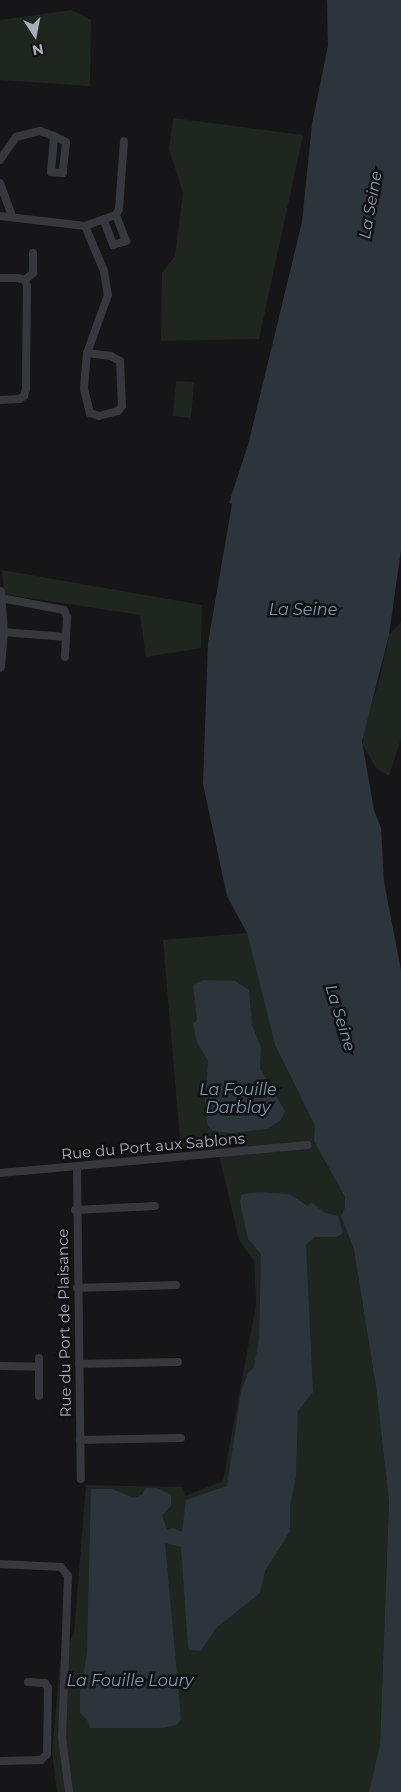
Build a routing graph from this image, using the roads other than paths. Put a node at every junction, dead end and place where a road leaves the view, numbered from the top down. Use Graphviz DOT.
graph roads {
  1 [pos="54,136"];
  2 [pos="124,141"];
  3 [pos="0,156"];
  4 [pos="0,184"];
  5 [pos="116,215"];
  6 [pos="0,216"];
  7 [pos="12,216"];
  8 [pos="104,221"];
  9 [pos="85,226"];
  10 [pos="33,253"];
  11 [pos="0,278"];
  12 [pos="25,280"];
  13 [pos="87,353"];
  14 [pos="0,400"];
  15 [pos="0,592"];
  16 [pos="1,598"];
  17 [pos="3,632"];
  18 [pos="66,637"];
  19 [pos="65,658"];
  20 [pos="0,667"];
  21 [pos="308,1145"];
  22 [pos="77,1167"];
  23 [pos="0,1173"];
  24 [pos="155,1206"];
  25 [pos="76,1210"];
  26 [pos="176,1285"];
  27 [pos="77,1288"];
  28 [pos="39,1358"];
  29 [pos="178,1362"];
  30 [pos="79,1364"];
  31 [pos="0,1366"];
  32 [pos="39,1367"];
  33 [pos="38,1396"];
  34 [pos="181,1438"];
  35 [pos="80,1440"];
  36 [pos="81,1478"];
  37 [pos="0,1564"];
  38 [pos="28,1682"];
  39 [pos="0,1761"];
  40 [pos="69,1792"];
  1 -- 3 [label="street"];
  2 -- 5 [label="street"];
  4 -- 7 [label="street"];
  5 -- 8 [label="street"];
  5 -- 8 [label="street"];
  6 -- 7 [label="street"];
  7 -- 9 [label="street"];
  8 -- 9 [label="street"];
  9 -- 13 [label="street"];
  10 -- 12 [label="street"];
  11 -- 12 [label="street"];
  12 -- 14 [label="street"];
  13 -- 13 [label="street"];
  15 -- 16 [label="street"];
  16 -- 17 [label="street"];
  16 -- 18 [label="street"];
  17 -- 18 [label="street"];
  17 -- 20 [label="street"];
  18 -- 19 [label="street"];
  21 -- 22 [label="street, Rue du Port aux Sablons"];
  22 -- 23 [label="street, Rue du Port aux Sablons"];
  22 -- 25 [label="street, Rue du Port de Plaisance"];
  24 -- 25 [label="street"];
  25 -- 27 [label="street, Rue du Port de Plaisance"];
  26 -- 27 [label="street"];
  27 -- 30 [label="street, Rue du Port de Plaisance"];
  28 -- 32 [label="street"];
  29 -- 30 [label="street"];
  30 -- 35 [label="street, Rue du Port de Plaisance"];
  31 -- 32 [label="street"];
  32 -- 33 [label="street"];
  34 -- 35 [label="street"];
  35 -- 36 [label="street, Rue du Port de Plaisance"];
  37 -- 40 [label="street"];
  38 -- 39 [label="street"];
}
